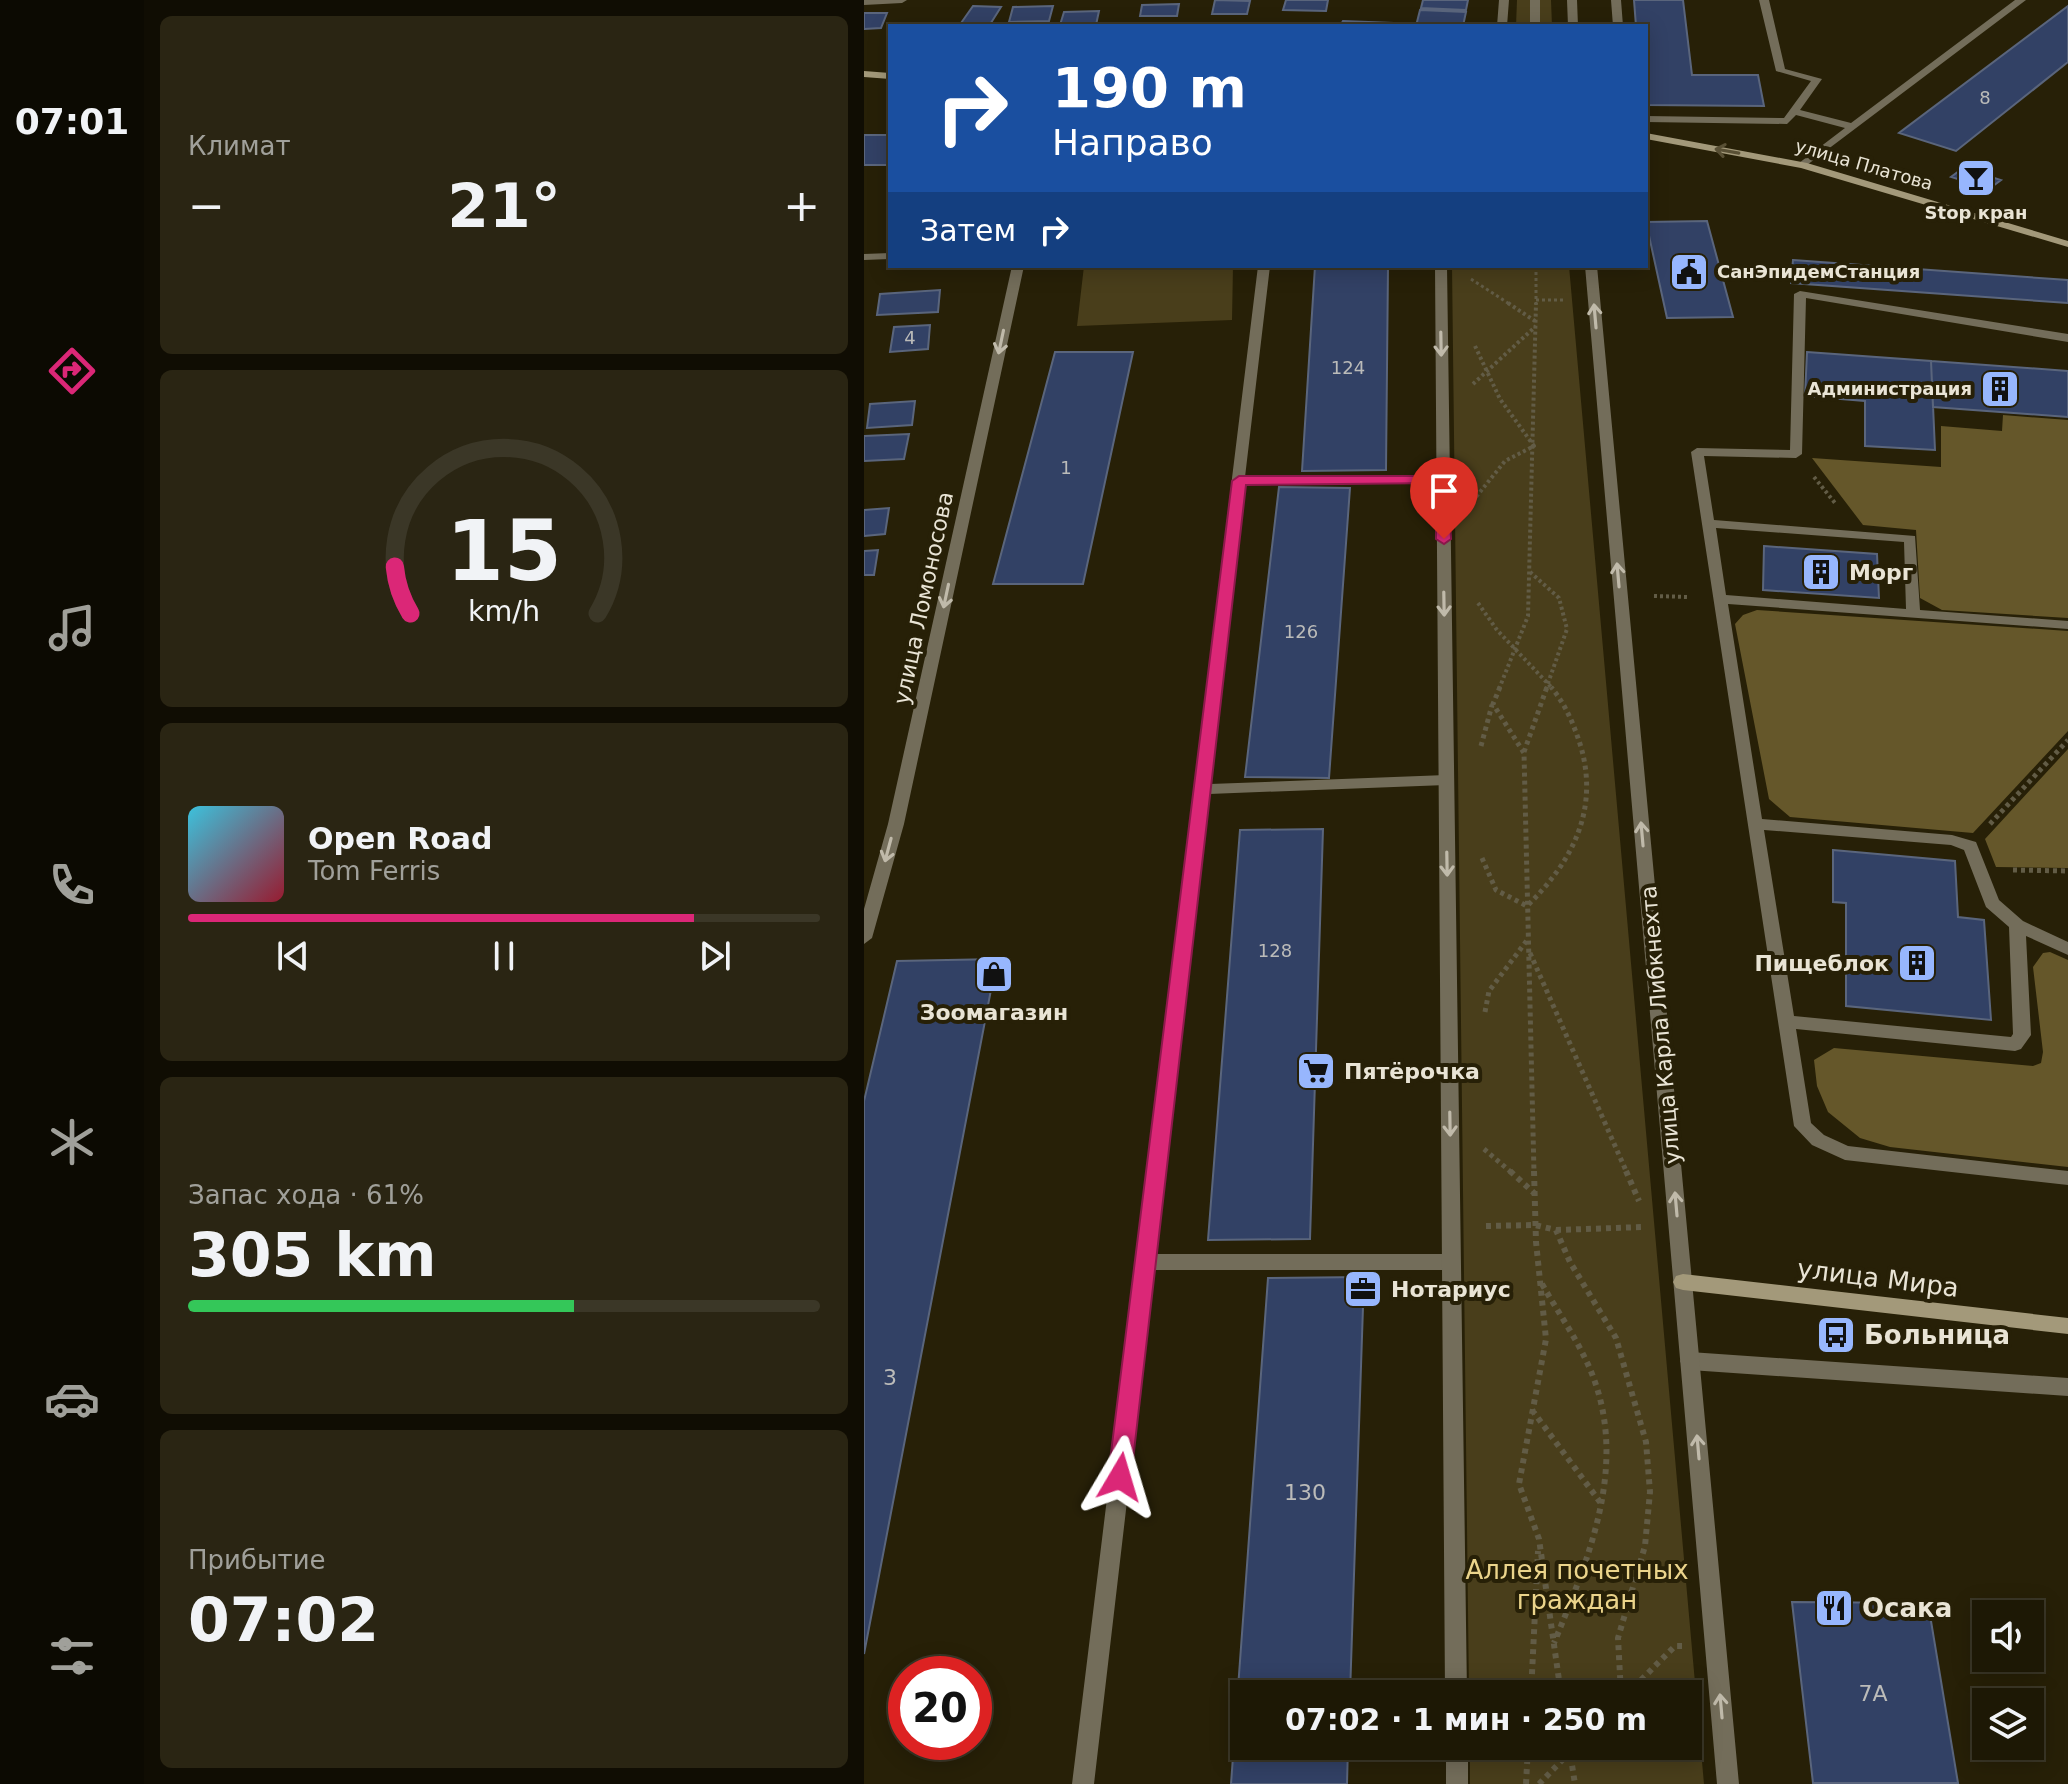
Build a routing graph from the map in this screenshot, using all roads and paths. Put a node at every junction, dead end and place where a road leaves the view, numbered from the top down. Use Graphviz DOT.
graph roads {
  1 [pos="902,0"];
  2 [pos="1504,0"];
  3 [pos="1535,0"];
  4 [pos="1572,0"];
  5 [pos="1616,0"];
  6 [pos="1764,0"];
  7 [pos="2021,0"];
  8 [pos="864,2"];
  9 [pos="1502,24"];
  10 [pos="1535,24"];
  11 [pos="1573,24"];
  12 [pos="1618,24"];
  13 [pos="864,74"];
  14 [pos="888,76"];
  15 [pos="1794,111"];
  16 [pos="1648,119"];
  17 [pos="1853,127"];
  18 [pos="1648,136"];
  19 [pos="1803,165"];
  20 [pos="2068,244"];
  21 [pos="888,256"];
  22 [pos="864,257"];
  23 [pos="1018,268"];
  24 [pos="1264,268"];
  25 [pos="1441,268"];
  26 [pos="1536,268"];
  27 [pos="1591,268"];
  28 [pos="1463,273"];
  29 [pos="1536,323"];
  30 [pos="1441,332"];
  31 [pos="2068,338"];
  32 [pos="1485,373"];
  33 [pos="1442,411"];
  34 [pos="1534,446"];
  35 [pos="1796,454"];
  36 [pos="1443,479"];
  37 [pos="1239,481"];
  38 [pos="1473,502"];
  39 [pos="1709,524"];
  40 [pos="1860,534"];
  41 [pos="1529,571"];
  42 [pos="1723,599"];
  43 [pos="1476,600"];
  44 [pos="1913,613"];
  45 [pos="2068,625"];
  46 [pos="1515,652"];
  47 [pos="1546,682"];
  48 [pos="1493,704"];
  49 [pos="2068,740"];
  50 [pos="1524,753"];
  51 [pos="1477,759"];
  52 [pos="1446,780"];
  53 [pos="1202,789"];
  54 [pos="1757,824"];
  55 [pos="1970,846"];
  56 [pos="1479,847"];
  57 [pos="1979,870"];
  58 [pos="2068,871"];
  59 [pos="1527,906"];
  60 [pos="2017,925"];
  61 [pos="864,938"];
  62 [pos="1528,938"];
  63 [pos="1528,949"];
  64 [pos="2068,949"];
  65 [pos="1484,1018"];
  66 [pos="1787,1022"];
  67 [pos="1450,1120"];
  68 [pos="1487,1138"];
  69 [pos="1488,1153"];
  70 [pos="2068,1178"];
  71 [pos="1534,1193"];
  72 [pos="1535,1225"];
  73 [pos="1451,1227"];
  74 [pos="1556,1230"];
  75 [pos="1145,1262"];
  76 [pos="1451,1262"];
  77 [pos="1540,1279"];
  78 [pos="1683,1282"];
  79 [pos="2068,1326"];
  80 [pos="1690,1361"];
  81 [pos="2068,1387"];
  82 [pos="1532,1410"];
  83 [pos="1604,1507"];
  84 [pos="1539,1539"];
  85 [pos="1554,1643"];
  86 [pos="1675,1646"];
  87 [pos="1456,1680"];
  88 [pos="1532,1680"];
  89 [pos="1559,1680"];
  90 [pos="1620,1680"];
  91 [pos="1641,1680"];
  92 [pos="1457,1760"];
  93 [pos="1527,1760"];
  94 [pos="1561,1760"];
  95 [pos="1573,1760"];
  96 [pos="1083,1784"];
  97 [pos="1457,1784"];
  98 [pos="1526,1784"];
  99 [pos="1539,1784"];
  100 [pos="1575,1784"];
  101 [pos="1728,1784"];
  1 -- 8 [label="street"];
  2 -- 9 [label="street"];
  3 -- 10 [label="street"];
  4 -- 11 [label="street"];
  5 -- 12 [label="street"];
  6 -- 15 [label="street"];
  7 -- 17 [label="street"];
  13 -- 14 [label="street"];
  15 -- 16 [label="street"];
  15 -- 17 [label="street"];
  17 -- 19 [label="street"];
  19 -- 18 [label="street, улица Платова, one-way"];
  19 -- 20 [label="street, улица Платова"];
  21 -- 22 [label="street"];
  23 -- 61 [label="street, улица Ломоносова, one-way"];
  24 -- 37 [label="street"];
  25 -- 30 [label="street"];
  26 -- 29 [label="path"];
  78 -- 27 [label="street, улица Карла Либкнехта, one-way"];
  28 -- 29 [label="path"];
  29 -- 32 [label="path"];
  29 -- 34 [label="path"];
  30 -- 32 [label="path"];
  30 -- 33 [label="street, one-way"];
  31 -- 35 [label="street"];
  32 -- 33 [label="path"];
  32 -- 34 [label="path"];
  33 -- 36 [label="street"];
  34 -- 38 [label="path"];
  34 -- 41 [label="path"];
  35 -- 39 [label="street"];
  35 -- 40 [label="path"];
  36 -- 37 [label="street"];
  36 -- 52 [label="street, one-way"];
  37 -- 53 [label="street"];
  39 -- 40 [label="street"];
  39 -- 42 [label="street"];
  40 -- 44 [label="street"];
  41 -- 46 [label="path"];
  41 -- 47 [label="path"];
  42 -- 44 [label="street"];
  42 -- 54 [label="street"];
  43 -- 46 [label="path"];
  44 -- 45 [label="street"];
  46 -- 47 [label="path"];
  46 -- 48 [label="path"];
  47 -- 50 [label="path"];
  47 -- 59 [label="path"];
  48 -- 50 [label="path"];
  48 -- 51 [label="path"];
  49 -- 55 [label="path"];
  50 -- 59 [label="path"];
  52 -- 53 [label="street"];
  52 -- 67 [label="street, one-way"];
  53 -- 75 [label="street"];
  54 -- 55 [label="street"];
  54 -- 66 [label="street"];
  55 -- 57 [label="street"];
  56 -- 59 [label="path"];
  57 -- 58 [label="path"];
  57 -- 60 [label="street"];
  59 -- 62 [label="path"];
  60 -- 64 [label="street"];
  60 -- 66 [label="street"];
  62 -- 63 [label="path"];
  62 -- 65 [label="path"];
  63 -- 71 [label="path"];
  63 -- 74 [label="path"];
  66 -- 70 [label="street"];
  67 -- 69 [label="path"];
  67 -- 73 [label="street, one-way"];
  68 -- 69 [label="path"];
  69 -- 71 [label="path"];
  71 -- 72 [label="path"];
  72 -- 73 [label="path"];
  72 -- 74 [label="path"];
  72 -- 77 [label="path"];
  73 -- 76 [label="street"];
  74 -- 90 [label="path"];
  75 -- 76 [label="street"];
  75 -- 96 [label="street"];
  76 -- 87 [label="street"];
  77 -- 82 [label="path"];
  77 -- 83 [label="path"];
  78 -- 79 [label="street, улица Мира"];
  78 -- 80 [label="street, улица Карла Либкнехта"];
  80 -- 81 [label="street"];
  101 -- 80 [label="street, улица Карла Либкнехта, one-way"];
  82 -- 83 [label="path"];
  82 -- 84 [label="path"];
  83 -- 85 [label="path"];
  84 -- 85 [label="path"];
  84 -- 88 [label="path"];
  85 -- 89 [label="path"];
  86 -- 91 [label="path"];
  92 -- 97 [label="street"];
  93 -- 98 [label="path"];
  94 -- 99 [label="path"];
  95 -- 100 [label="path"];
}
